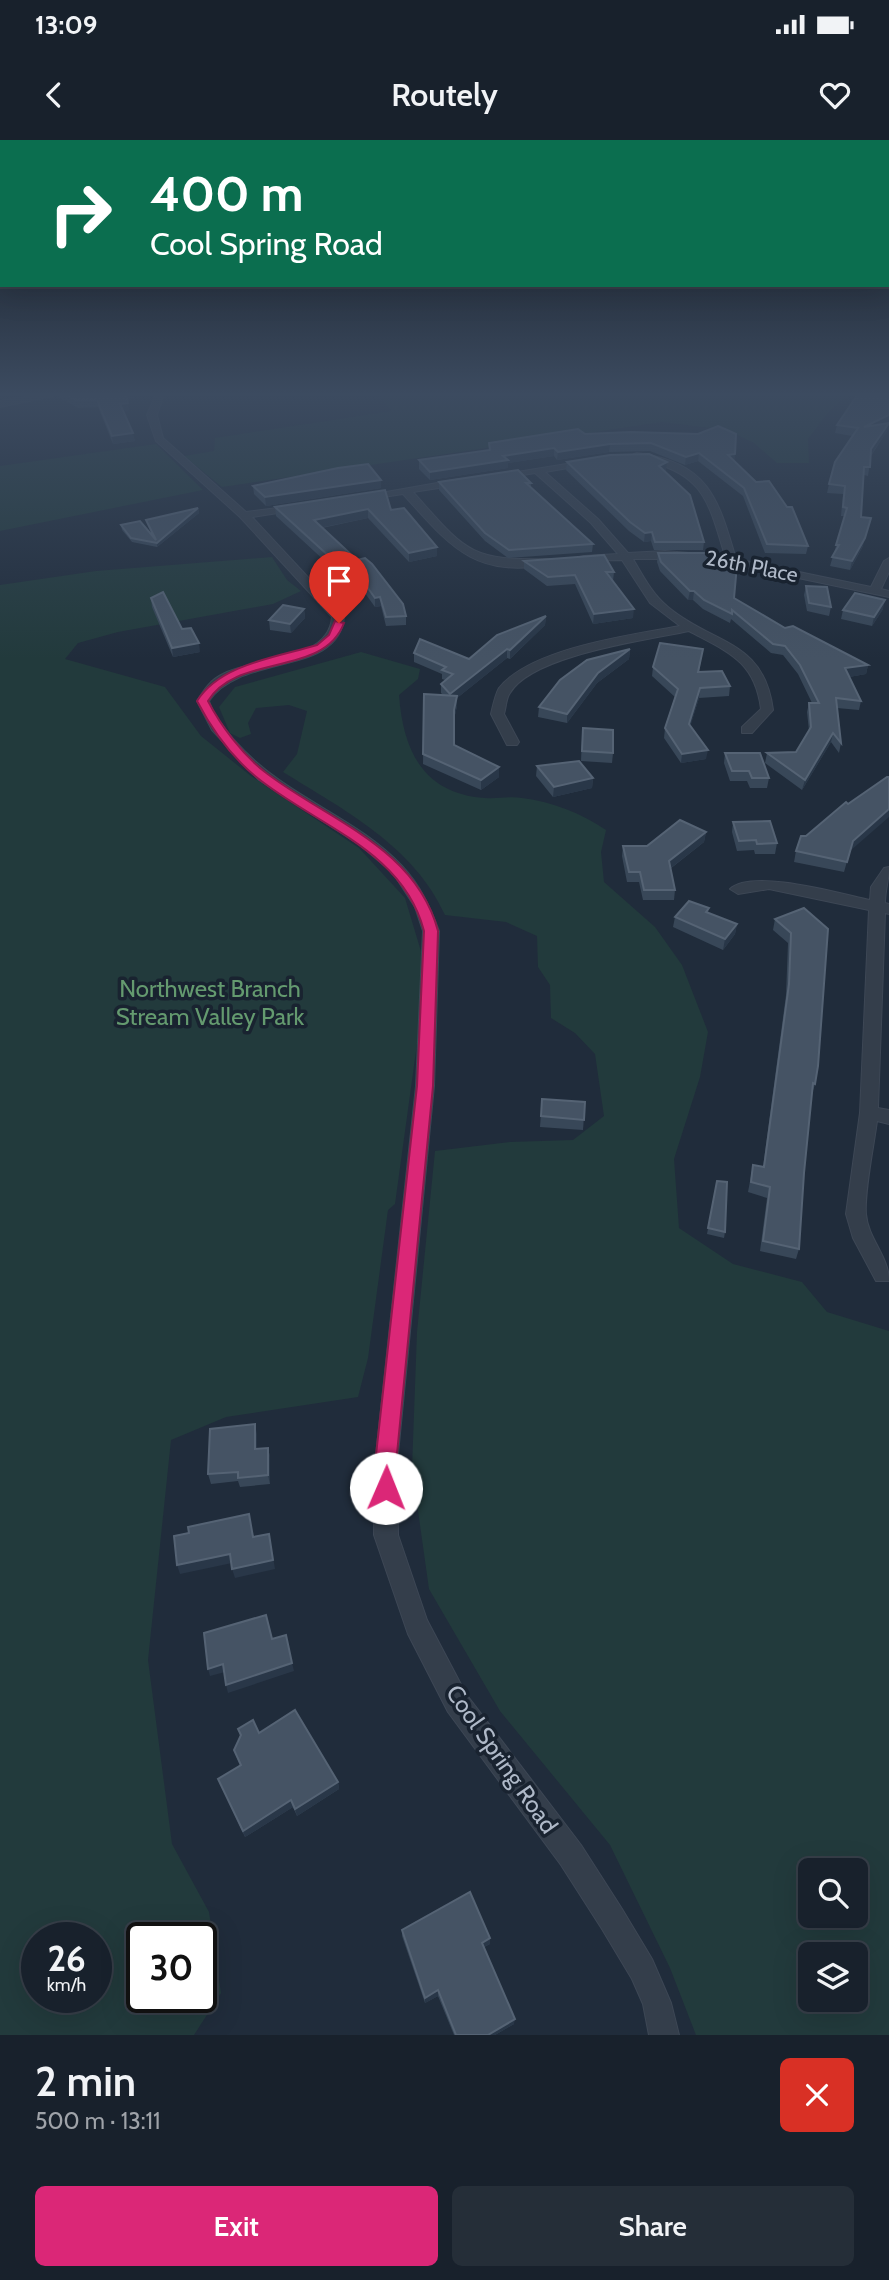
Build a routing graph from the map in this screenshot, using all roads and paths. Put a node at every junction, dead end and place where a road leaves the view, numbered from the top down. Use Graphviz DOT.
graph roads {
  1 [pos="208,482"];
  2 [pos="457,482"];
  3 [pos="551,482"];
  4 [pos="694,482"];
  5 [pos="406,491"];
  6 [pos="351,499"];
  7 [pos="310,505"];
  8 [pos="244,515"];
  9 [pos="625,556"];
  10 [pos="570,560"];
  11 [pos="731,560"];
  12 [pos="557,561"];
  13 [pos="889,561"];
  14 [pos="874,591"];
  15 [pos="889,594"];
  16 [pos="687,628"];
  17 [pos="747,730"];
  18 [pos="512,742"];
  19 [pos="889,871"];
  20 [pos="738,889"];
  21 [pos="883,908"];
  22 [pos="869,1113"];
  23 [pos="889,1117"];
  24 [pos="883,1275"];
  25 [pos="664,2035"];
  1 -- 8 [label="street, Cool Spring Road"];
  2 -- 5 [label="street"];
  3 -- 9 [label="street"];
  4 -- 11 [label="street"];
  5 -- 6 [label="street"];
  5 -- 12 [label="street"];
  7 -- 8 [label="street"];
  8 -- 25 [label="street, Cool Spring Road"];
  9 -- 10 [label="street, 26th Place"];
  9 -- 11 [label="street, 26th Place"];
  9 -- 16 [label="street"];
  11 -- 14 [label="street, 26th Place"];
  13 -- 14 [label="street"];
  14 -- 15 [label="street, 26th Place"];
  16 -- 17 [label="street"];
  16 -- 18 [label="street"];
  19 -- 21 [label="street"];
  20 -- 21 [label="street"];
  21 -- 22 [label="street"];
  22 -- 23 [label="street"];
  22 -- 24 [label="street"];
}
